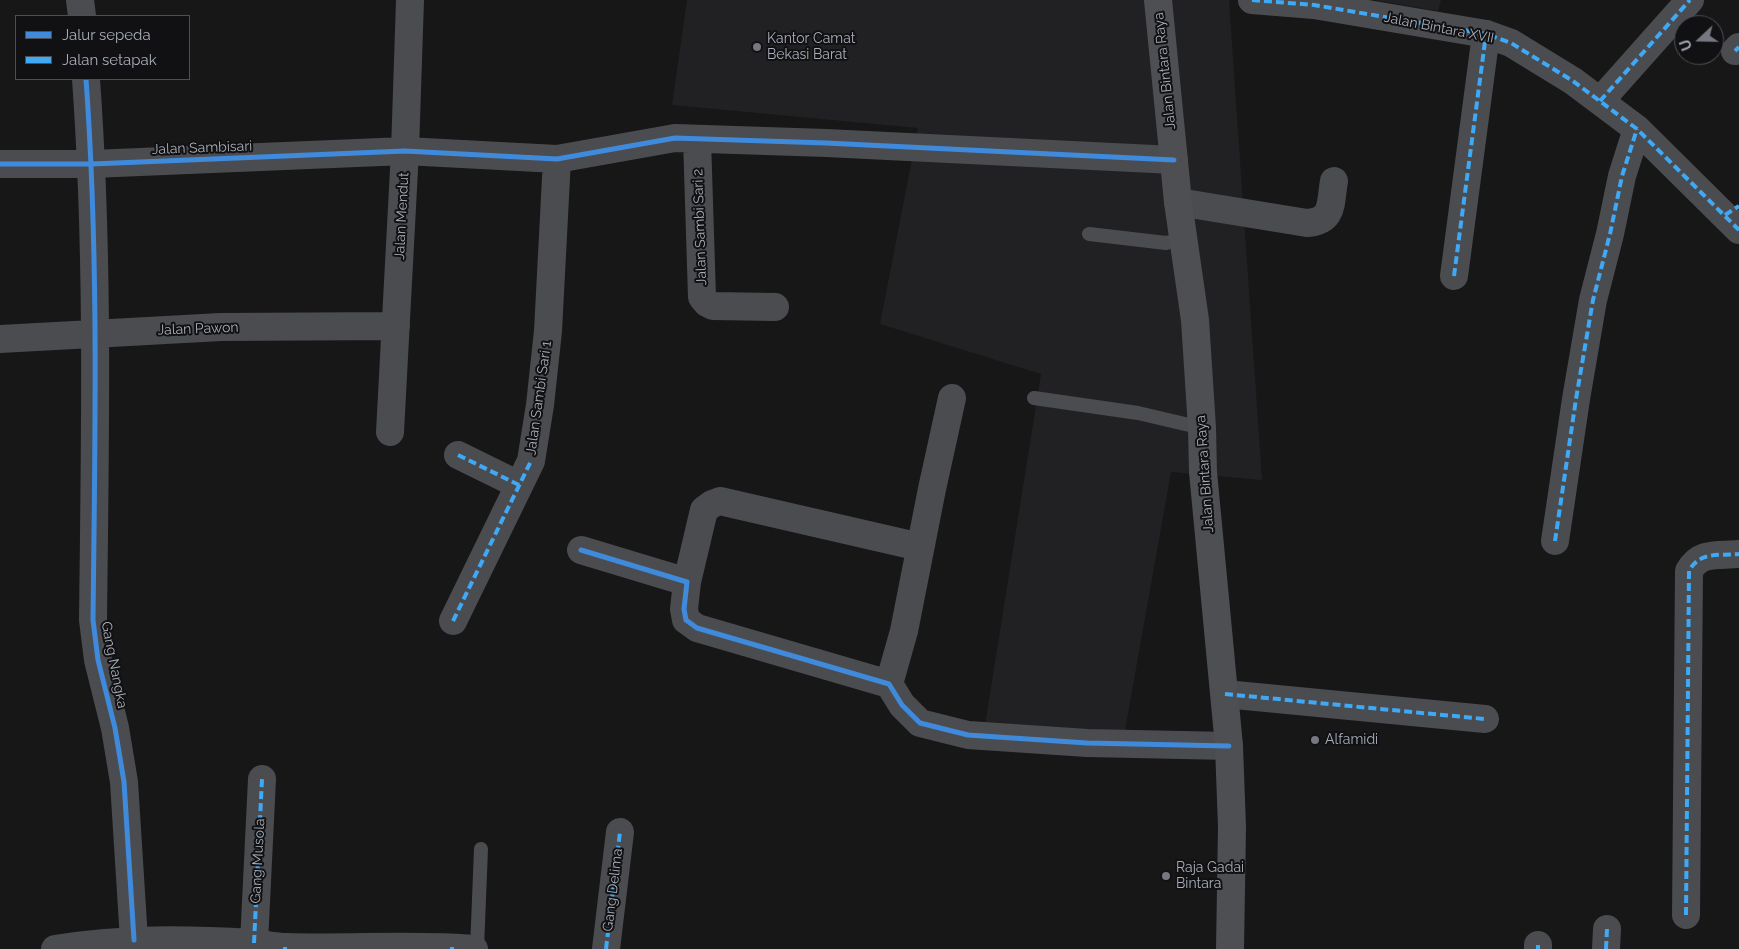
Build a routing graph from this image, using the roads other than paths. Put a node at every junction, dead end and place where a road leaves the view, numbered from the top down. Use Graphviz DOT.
graph roads {
  1 [pos="80,0"];
  2 [pos="410,0"];
  3 [pos="1158,0"];
  4 [pos="1252,0"];
  5 [pos="1687,1"];
  6 [pos="82,15"];
  7 [pos="1486,34"];
  8 [pos="86,80"];
  9 [pos="1600,101"];
  10 [pos="1637,129"];
  11 [pos="697,140"];
  12 [pos="405,151"];
  13 [pos="557,159"];
  14 [pos="1174,160"];
  15 [pos="0,164"];
  16 [pos="92,164"];
  17 [pos="1334,182"];
  18 [pos="1178,202"];
  19 [pos="1734,217"];
  20 [pos="1090,234"];
  21 [pos="1182,239"];
  22 [pos="1454,276"];
  23 [pos="775,307"];
  24 [pos="396,326"];
  25 [pos="96,334"];
  26 [pos="0,339"];
  27 [pos="952,398"];
  28 [pos="1034,398"];
  29 [pos="1202,428"];
  30 [pos="390,432"];
  31 [pos="458,455"];
  32 [pos="519,485"];
  33 [pos="1555,541"];
  34 [pos="920,547"];
  35 [pos="581,550"];
  36 [pos="1739,554"];
  37 [pos="688,582"];
  38 [pos="453,621"];
  39 [pos="889,684"];
  40 [pos="1225,694"];
  41 [pos="1485,719"];
  42 [pos="1229,746"];
  43 [pos="262,779"];
  44 [pos="620,832"];
  45 [pos="481,849"];
  46 [pos="1686,915"];
  47 [pos="134,940"];
  48 [pos="254,943"];
  49 [pos="285,948"];
  50 [pos="55,949"];
  51 [pos="464,949"];
  52 [pos="606,949"];
  53 [pos="1230,949"];
  1 -- 6 [label="street"];
  2 -- 12 [label="street, Jalan Mendut"];
  3 -- 14 [label="main road, Jalan Bintara Raya"];
  4 -- 7 [label="street, Jalan Bintara XVII"];
  5 -- 9 [label="street"];
  7 -- 9 [label="street, Jalan Bintara XVII"];
  7 -- 22 [label="street"];
  8 -- 16 [label="street, Gang Nangka"];
  9 -- 10 [label="street, Jalan Bintara XVII"];
  10 -- 19 [label="street, Jalan Bintara XVII"];
  10 -- 33 [label="street"];
  11 -- 13 [label="street, Jalan Sambisari"];
  11 -- 14 [label="street, Jalan Sambisari"];
  11 -- 23 [label="street, Jalan Sambi Sari 2"];
  12 -- 13 [label="street, Jalan Sambisari"];
  12 -- 16 [label="street, Jalan Sambisari"];
  12 -- 24 [label="street, Jalan Mendut"];
  13 -- 32 [label="street, Jalan Sambi Sari 1"];
  14 -- 18 [label="main road, Jalan Bintara Raya"];
  15 -- 16 [label="street, Jalan Sambisari"];
  16 -- 25 [label="street, Gang Nangka"];
  17 -- 18 [label="street"];
  18 -- 21 [label="main road, Jalan Bintara Raya"];
  20 -- 21 [label="lane"];
  21 -- 29 [label="main road, Jalan Bintara Raya"];
  24 -- 25 [label="street, Jalan Pawon"];
  24 -- 30 [label="street, Jalan Mendut"];
  25 -- 26 [label="street, Jalan Pawon"];
  25 -- 47 [label="street, Gang Nangka"];
  27 -- 34 [label="street"];
  28 -- 29 [label="lane"];
  29 -- 40 [label="main road, Jalan Bintara Raya"];
  31 -- 32 [label="street"];
  32 -- 38 [label="street, Jalan Sambi Sari 1"];
  34 -- 37 [label="street"];
  34 -- 39 [label="street"];
  35 -- 37 [label="street"];
  36 -- 46 [label="street"];
  37 -- 39 [label="street"];
  39 -- 42 [label="street"];
  40 -- 41 [label="street"];
  40 -- 42 [label="main road, Jalan Bintara Raya"];
  42 -- 53 [label="main road, Jalan Bintara Raya"];
  43 -- 48 [label="street, Gang Musola"];
  44 -- 52 [label="street, Gang Delima"];
  45 -- 51 [label="lane"];
  47 -- 48 [label="street"];
  47 -- 50 [label="street"];
  48 -- 49 [label="street"];
  49 -- 51 [label="street"];
}
